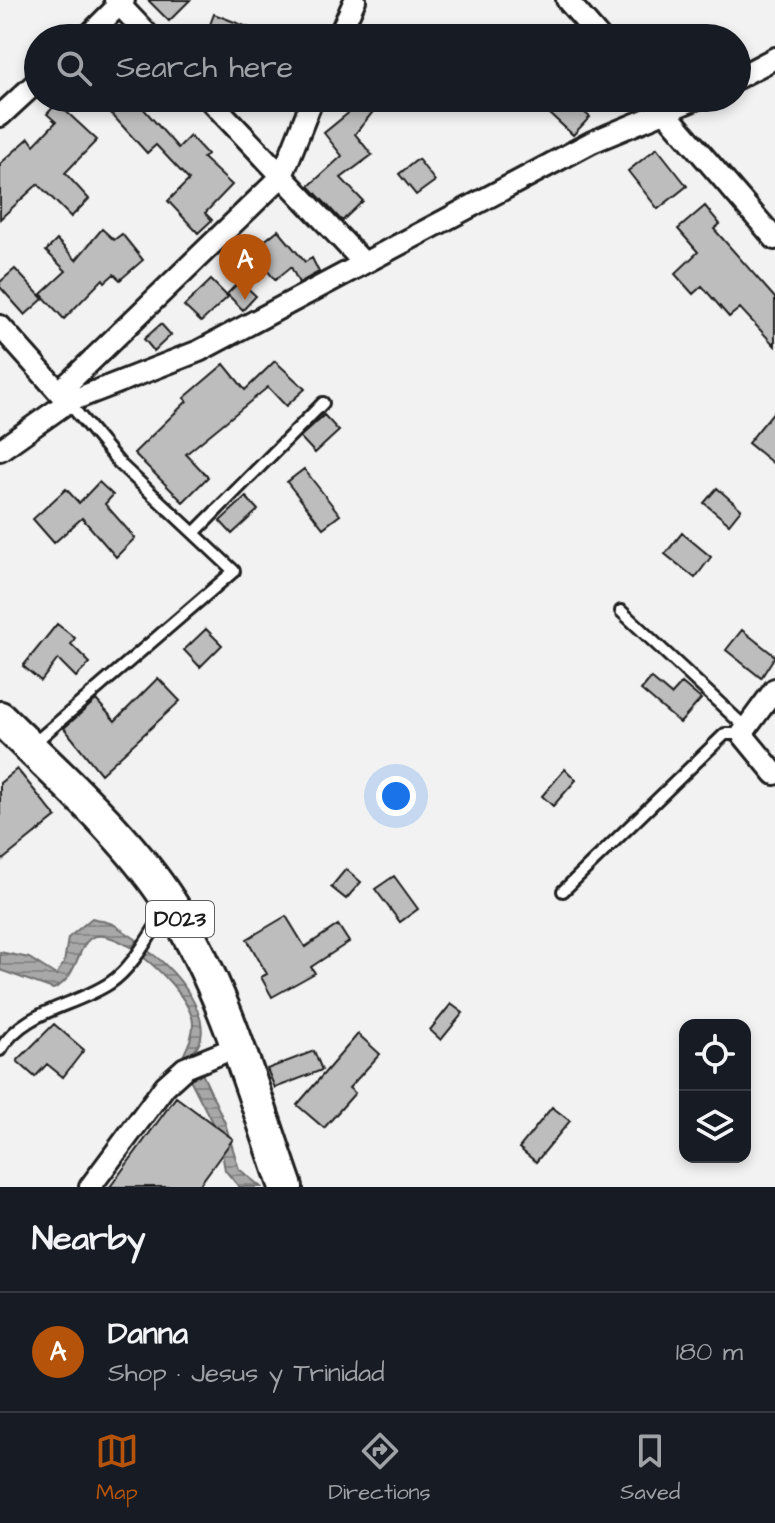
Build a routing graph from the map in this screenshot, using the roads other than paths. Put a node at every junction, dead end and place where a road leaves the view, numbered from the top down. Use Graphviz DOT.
graph roads {
  1 [pos="355,0"];
  2 [pos="567,0"];
  3 [pos="120,2"];
  4 [pos="99,24"];
  5 [pos="139,24"];
  6 [pos="344,24"];
  7 [pos="588,24"];
  8 [pos="775,58"];
  9 [pos="751,71"];
  10 [pos="24,94"];
  11 [pos="221,112"];
  12 [pos="307,112"];
  13 [pos="665,112"];
  14 [pos="0,116"];
  15 [pos="282,176"];
  16 [pos="775,239"];
  17 [pos="364,263"];
  18 [pos="0,326"];
  19 [pos="64,397"];
  20 [pos="323,403"];
  21 [pos="0,450"];
  22 [pos="194,533"];
  23 [pos="621,611"];
  24 [pos="775,689"];
  25 [pos="0,718"];
  26 [pos="744,731"];
  27 [pos="29,748"];
  28 [pos="775,774"];
  29 [pos="563,891"];
  30 [pos="171,904"];
  31 [pos="239,1046"];
  32 [pos="0,1050"];
  33 [pos="283,1179"];
  34 [pos="90,1187"];
  1 -- 6 [label="street"];
  2 -- 7 [label="street"];
  3 -- 4 [label="street"];
  3 -- 5 [label="street"];
  8 -- 9 [label="street"];
  10 -- 14 [label="street"];
  11 -- 15 [label="street"];
  12 -- 15 [label="street"];
  13 -- 16 [label="street"];
  13 -- 17 [label="street"];
  15 -- 17 [label="street"];
  15 -- 19 [label="street"];
  17 -- 19 [label="street"];
  18 -- 19 [label="street"];
  19 -- 21 [label="street"];
  19 -- 22 [label="lane"];
  20 -- 22 [label="lane"];
  22 -- 27 [label="lane"];
  23 -- 26 [label="lane"];
  24 -- 26 [label="street"];
  25 -- 27 [label="main road, D023"];
  26 -- 28 [label="street"];
  26 -- 29 [label="lane"];
  27 -- 30 [label="main road, D023"];
  30 -- 31 [label="main road, D023"];
  30 -- 32 [label="lane"];
  31 -- 33 [label="main road, D023"];
  31 -- 34 [label="street"];
}
